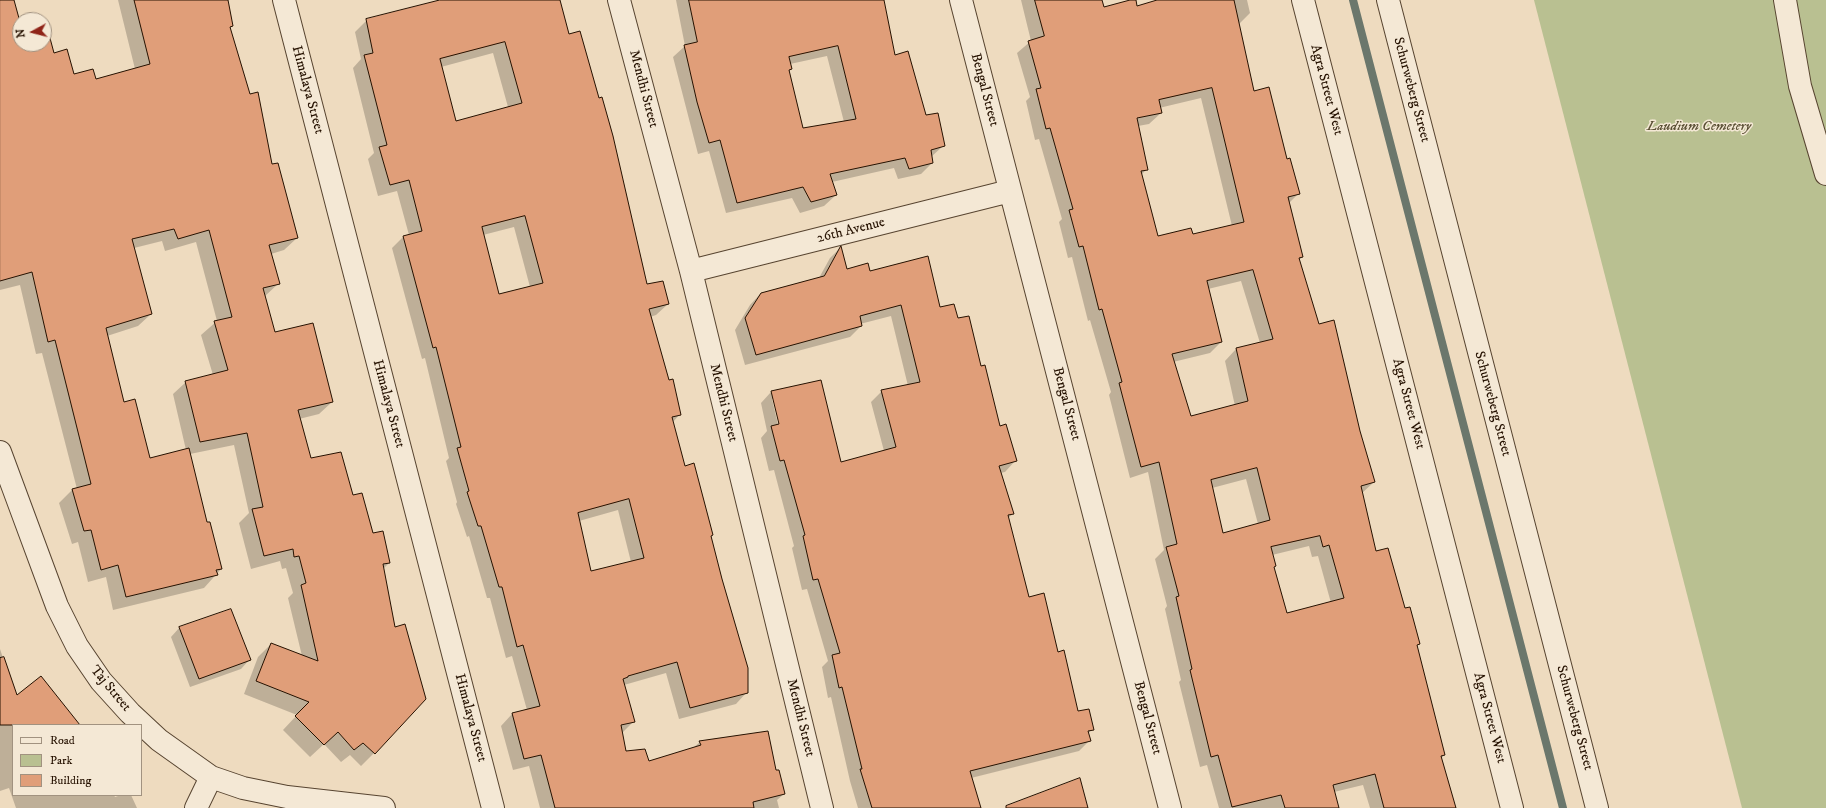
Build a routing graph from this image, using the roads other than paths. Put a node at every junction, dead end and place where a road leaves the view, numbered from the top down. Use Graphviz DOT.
graph roads {
  1 [pos="284,0"];
  2 [pos="619,0"];
  3 [pos="961,0"];
  4 [pos="1303,0"];
  5 [pos="1388,0"];
  6 [pos="1785,0"];
  7 [pos="1826,174"];
  8 [pos="1010,191"];
  9 [pos="691,271"];
  10 [pos="0,452"];
  11 [pos="212,777"];
  12 [pos="196,808"];
  13 [pos="384,808"];
  14 [pos="493,808"];
  15 [pos="822,808"];
  16 [pos="1170,808"];
  17 [pos="1512,808"];
  18 [pos="1597,808"];
  1 -- 14 [label="street, Himalaya Street"];
  2 -- 9 [label="street, Mendhi Street"];
  3 -- 8 [label="street, Bengal Street"];
  4 -- 17 [label="street, Agra Street West"];
  5 -- 18 [label="street, Schurweberg Street"];
  6 -- 7 [label="street"];
  8 -- 9 [label="street, 26th Avenue"];
  8 -- 16 [label="street, Bengal Street"];
  9 -- 15 [label="street, Mendhi Street"];
  10 -- 11 [label="street, Taj Street"];
  11 -- 12 [label="street"];
  11 -- 13 [label="street, Taj Street"];
}
